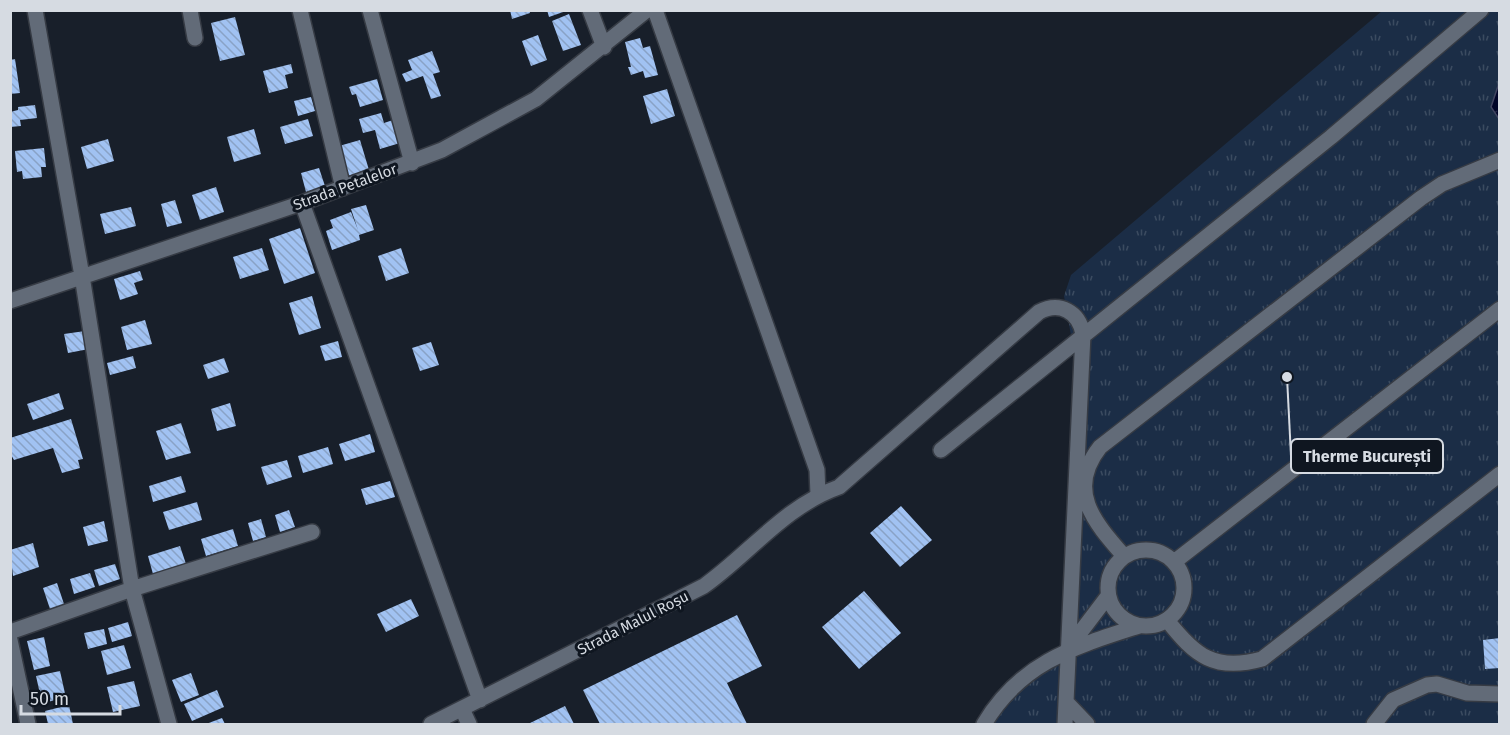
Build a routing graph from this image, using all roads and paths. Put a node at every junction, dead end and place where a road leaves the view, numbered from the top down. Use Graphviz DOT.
graph roads {
  1 [pos="35,10"];
  2 [pos="190,10"];
  3 [pos="300,10"];
  4 [pos="370,10"];
  5 [pos="590,10"];
  6 [pos="647,10"];
  7 [pos="655,10"];
  8 [pos="1481,10"];
  9 [pos="195,38"];
  10 [pos="604,47"];
  11 [pos="1500,159"];
  12 [pos="412,163"];
  13 [pos="343,188"];
  14 [pos="302,203"];
  15 [pos="82,276"];
  16 [pos="10,301"];
  17 [pos="1500,309"];
  18 [pos="1083,334"];
  19 [pos="941,450"];
  20 [pos="1500,474"];
  21 [pos="818,495"];
  22 [pos="312,532"];
  23 [pos="1124,556"];
  24 [pos="1174,562"];
  25 [pos="132,589"];
  26 [pos="1108,596"];
  27 [pos="1167,620"];
  28 [pos="1139,626"];
  29 [pos="10,632"];
  30 [pos="10,640"];
  31 [pos="1067,650"];
  32 [pos="1500,694"];
  33 [pos="480,700"];
  34 [pos="1066,702"];
  35 [pos="462,709"];
  36 [pos="28,724"];
  37 [pos="169,724"];
  38 [pos="431,724"];
  39 [pos="469,724"];
  40 [pos="984,724"];
  41 [pos="1065,724"];
  42 [pos="1087,724"];
  43 [pos="1374,724"];
  1 -- 15 [label="street"];
  2 -- 9 [label="street"];
  3 -- 13 [label="street"];
  4 -- 12 [label="street"];
  5 -- 10 [label="street"];
  6 -- 10 [label="street, Strada Petalelor"];
  7 -- 21 [label="street"];
  8 -- 18 [label="street"];
  10 -- 12 [label="street, Strada Petalelor"];
  11 -- 23 [label="street"];
  12 -- 13 [label="street, Strada Petalelor"];
  13 -- 14 [label="street, Strada Petalelor"];
  14 -- 15 [label="street, Strada Petalelor"];
  14 -- 33 [label="street"];
  15 -- 16 [label="street, Strada Petalelor"];
  15 -- 25 [label="street"];
  17 -- 24 [label="street"];
  18 -- 19 [label="street"];
  18 -- 21 [label="street, Strada Malul Roșu"];
  18 -- 31 [label="street"];
  20 -- 27 [label="street"];
  21 -- 33 [label="street, Strada Malul Roșu"];
  22 -- 25 [label="street"];
  23 -- 24 [label="street"];
  23 -- 26 [label="street"];
  24 -- 27 [label="street"];
  25 -- 29 [label="street"];
  25 -- 37 [label="street"];
  26 -- 28 [label="street"];
  26 -- 31 [label="street"];
  27 -- 28 [label="street"];
  28 -- 31 [label="street"];
  30 -- 36 [label="street"];
  31 -- 34 [label="street"];
  31 -- 40 [label="street"];
  32 -- 43 [label="street"];
  33 -- 35 [label="street, Strada Malul Roșu"];
  34 -- 41 [label="street"];
  34 -- 42 [label="street"];
  35 -- 38 [label="street, Strada Malul Roșu"];
  35 -- 39 [label="street"];
}
